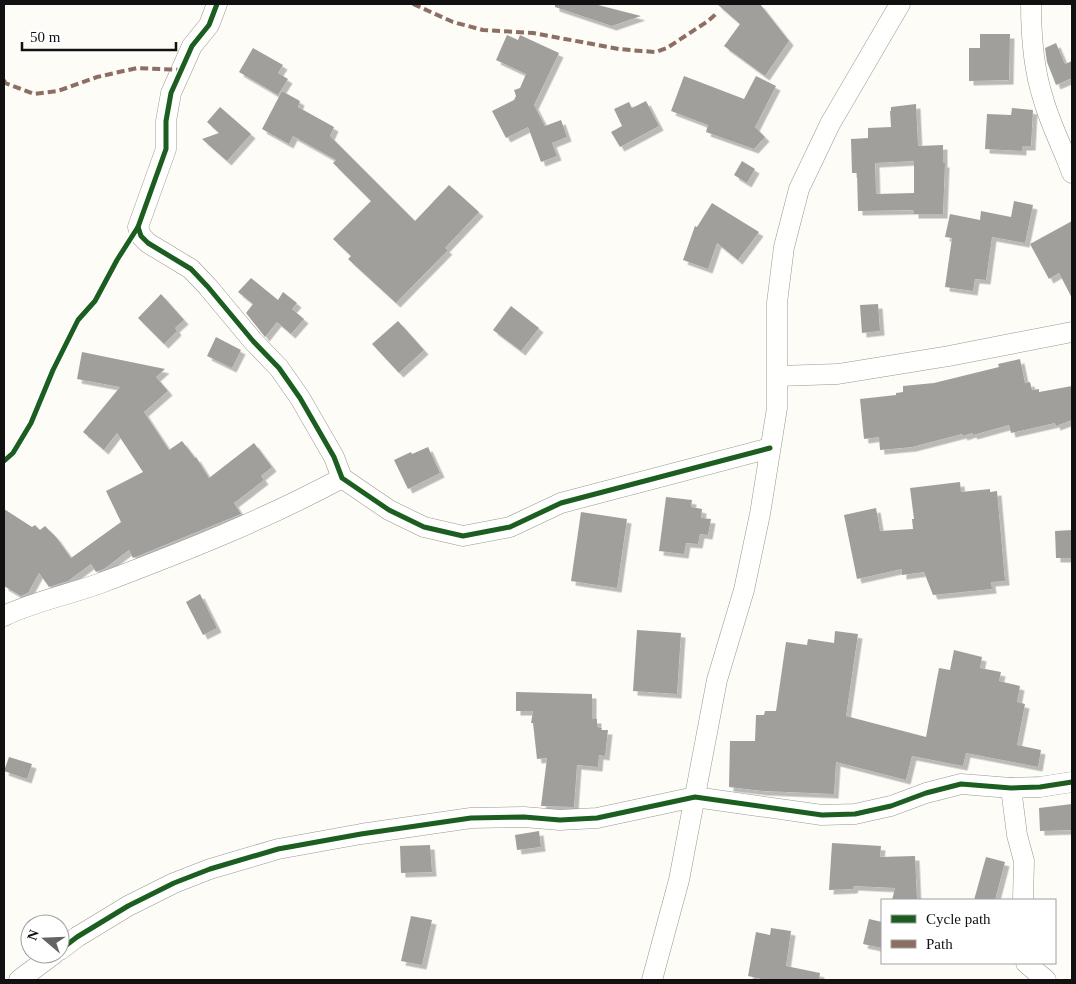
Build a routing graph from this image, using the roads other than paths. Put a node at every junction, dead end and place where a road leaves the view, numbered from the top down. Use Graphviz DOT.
graph roads {
  1 [pos="217,4"];
  2 [pos="900,4"];
  3 [pos="1031,4"];
  4 [pos="1072,174"];
  5 [pos="1072,332"];
  6 [pos="778,376"];
  7 [pos="770,448"];
  8 [pos="342,478"];
  9 [pos="4,616"];
  10 [pos="1072,782"];
  11 [pos="1011,788"];
  12 [pos="694,797"];
  13 [pos="1023,899"];
  14 [pos="70,942"];
  15 [pos="41,964"];
  16 [pos="1027,964"];
  17 [pos="19,980"];
  18 [pos="652,980"];
  19 [pos="1046,980"];
  1 -- 8 [label="street"];
  2 -- 6 [label="street"];
  3 -- 4 [label="street"];
  5 -- 6 [label="street"];
  6 -- 7 [label="street"];
  7 -- 8 [label="street"];
  7 -- 12 [label="street"];
  8 -- 9 [label="street"];
  10 -- 11 [label="street"];
  11 -- 12 [label="street"];
  11 -- 13 [label="street"];
  12 -- 14 [label="street"];
  12 -- 18 [label="street"];
  15 -- 17 [label="street"];
  16 -- 19 [label="street"];
}
